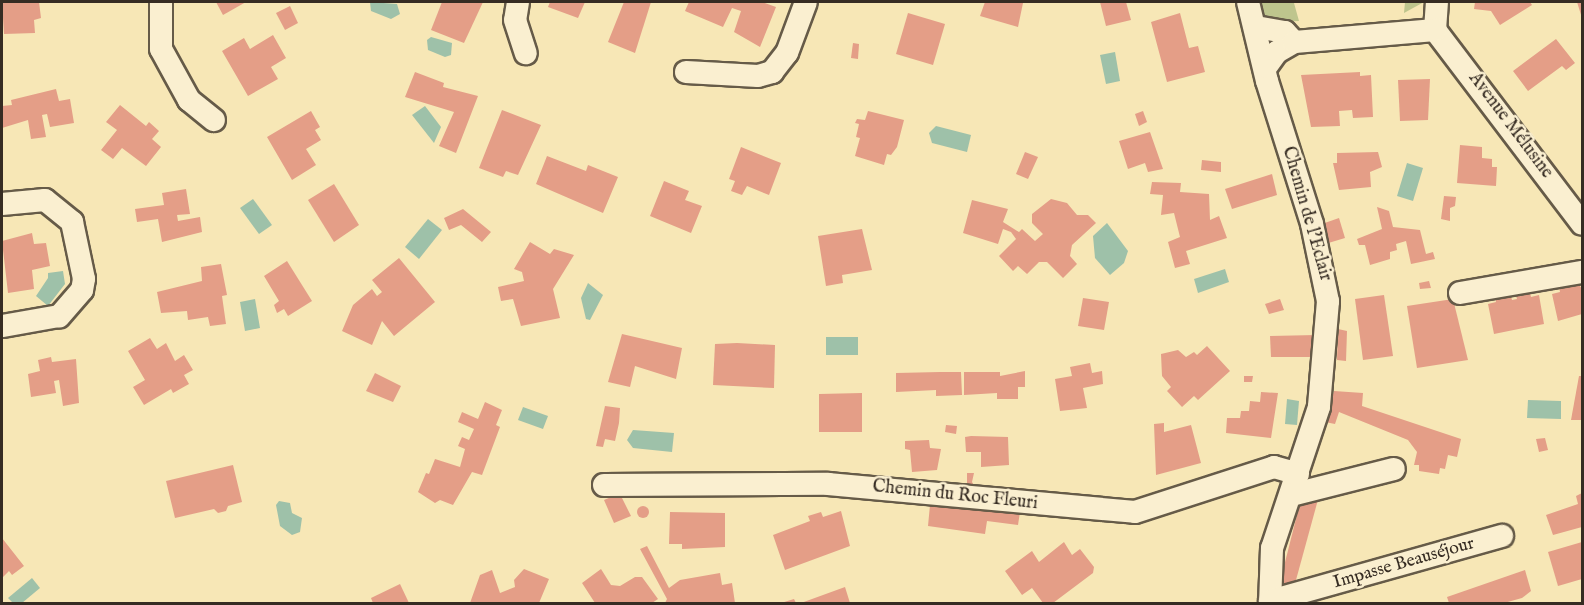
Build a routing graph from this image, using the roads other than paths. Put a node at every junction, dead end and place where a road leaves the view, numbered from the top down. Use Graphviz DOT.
graph roads {
  1 [pos="161,2"];
  2 [pos="518,2"];
  3 [pos="806,2"];
  4 [pos="1248,2"];
  5 [pos="1437,2"];
  6 [pos="1256,27"];
  7 [pos="1435,30"];
  8 [pos="1294,42"];
  9 [pos="526,52"];
  10 [pos="1266,67"];
  11 [pos="686,72"];
  12 [pos="214,120"];
  13 [pos="2,204"];
  14 [pos="1582,224"];
  15 [pos="1582,272"];
  16 [pos="1460,293"];
  17 [pos="2,326"];
  18 [pos="1394,469"];
  19 [pos="1298,474"];
  20 [pos="604,485"];
  21 [pos="1291,495"];
  22 [pos="1502,536"];
  23 [pos="1311,598"];
  24 [pos="1270,602"];
  1 -- 12 [label="street"];
  2 -- 9 [label="street"];
  3 -- 11 [label="street"];
  4 -- 6 [label="street, Chemin de l'Eclair"];
  5 -- 7 [label="street"];
  6 -- 8 [label="street"];
  6 -- 10 [label="street, Chemin de l'Eclair"];
  7 -- 8 [label="street"];
  7 -- 14 [label="street, Avenue Mélusine"];
  8 -- 10 [label="street"];
  10 -- 19 [label="street, Chemin de l'Eclair"];
  13 -- 17 [label="street"];
  15 -- 16 [label="street"];
  18 -- 21 [label="street"];
  19 -- 20 [label="street, Chemin du Roc Fleuri"];
  19 -- 21 [label="street, Chemin de l'Eclair"];
  21 -- 24 [label="street, Chemin de l'Eclair"];
  22 -- 23 [label="street, Impasse Beauséjour"];
  23 -- 24 [label="street, Impasse Beauséjour"];
}
